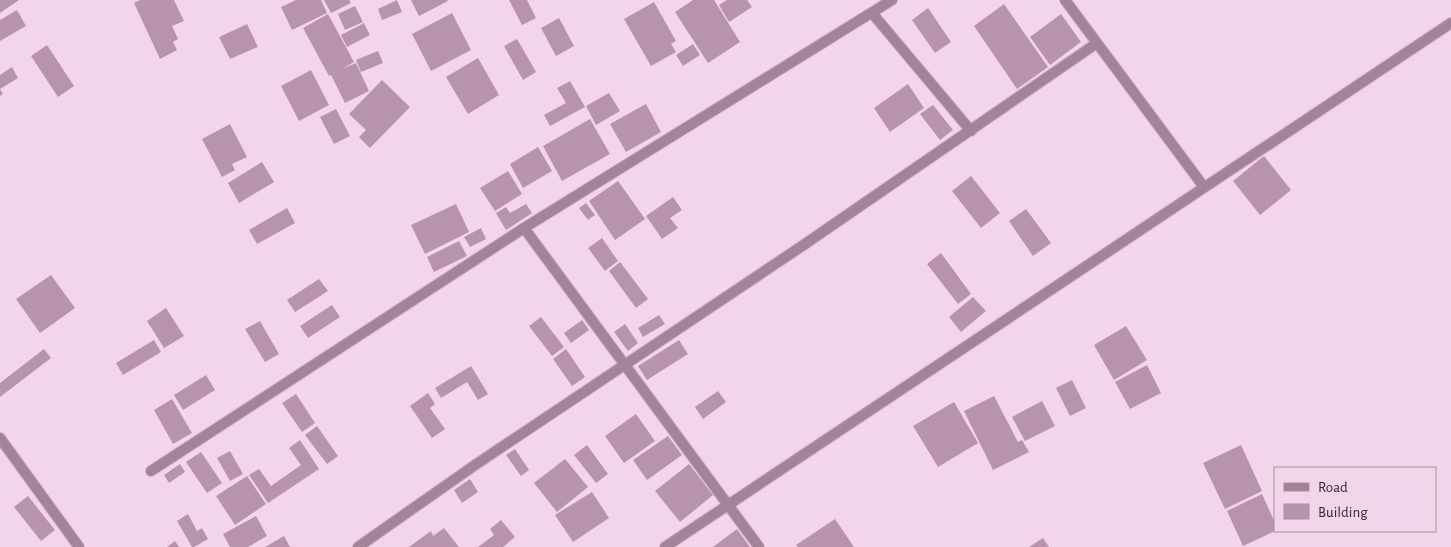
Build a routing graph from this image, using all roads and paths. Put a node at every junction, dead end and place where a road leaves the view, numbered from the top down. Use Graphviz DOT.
graph roads {
  1 [pos="892,0"];
  2 [pos="1065,0"];
  3 [pos="872,13"];
  4 [pos="1451,23"];
  5 [pos="1097,43"];
  6 [pos="971,132"];
  7 [pos="1204,187"];
  8 [pos="524,228"];
  9 [pos="625,364"];
  10 [pos="0,438"];
  11 [pos="152,471"];
  12 [pos="728,504"];
  13 [pos="78,547"];
  14 [pos="358,547"];
  15 [pos="665,547"];
  16 [pos="759,547"];
  1 -- 3 [label="street"];
  2 -- 5 [label="street"];
  3 -- 6 [label="street"];
  3 -- 8 [label="street"];
  4 -- 7 [label="street"];
  5 -- 6 [label="street"];
  5 -- 7 [label="street"];
  6 -- 9 [label="street"];
  7 -- 12 [label="street"];
  8 -- 9 [label="street"];
  8 -- 11 [label="street"];
  9 -- 12 [label="street"];
  9 -- 14 [label="street"];
  10 -- 13 [label="street"];
  12 -- 15 [label="street"];
  12 -- 16 [label="street"];
}
